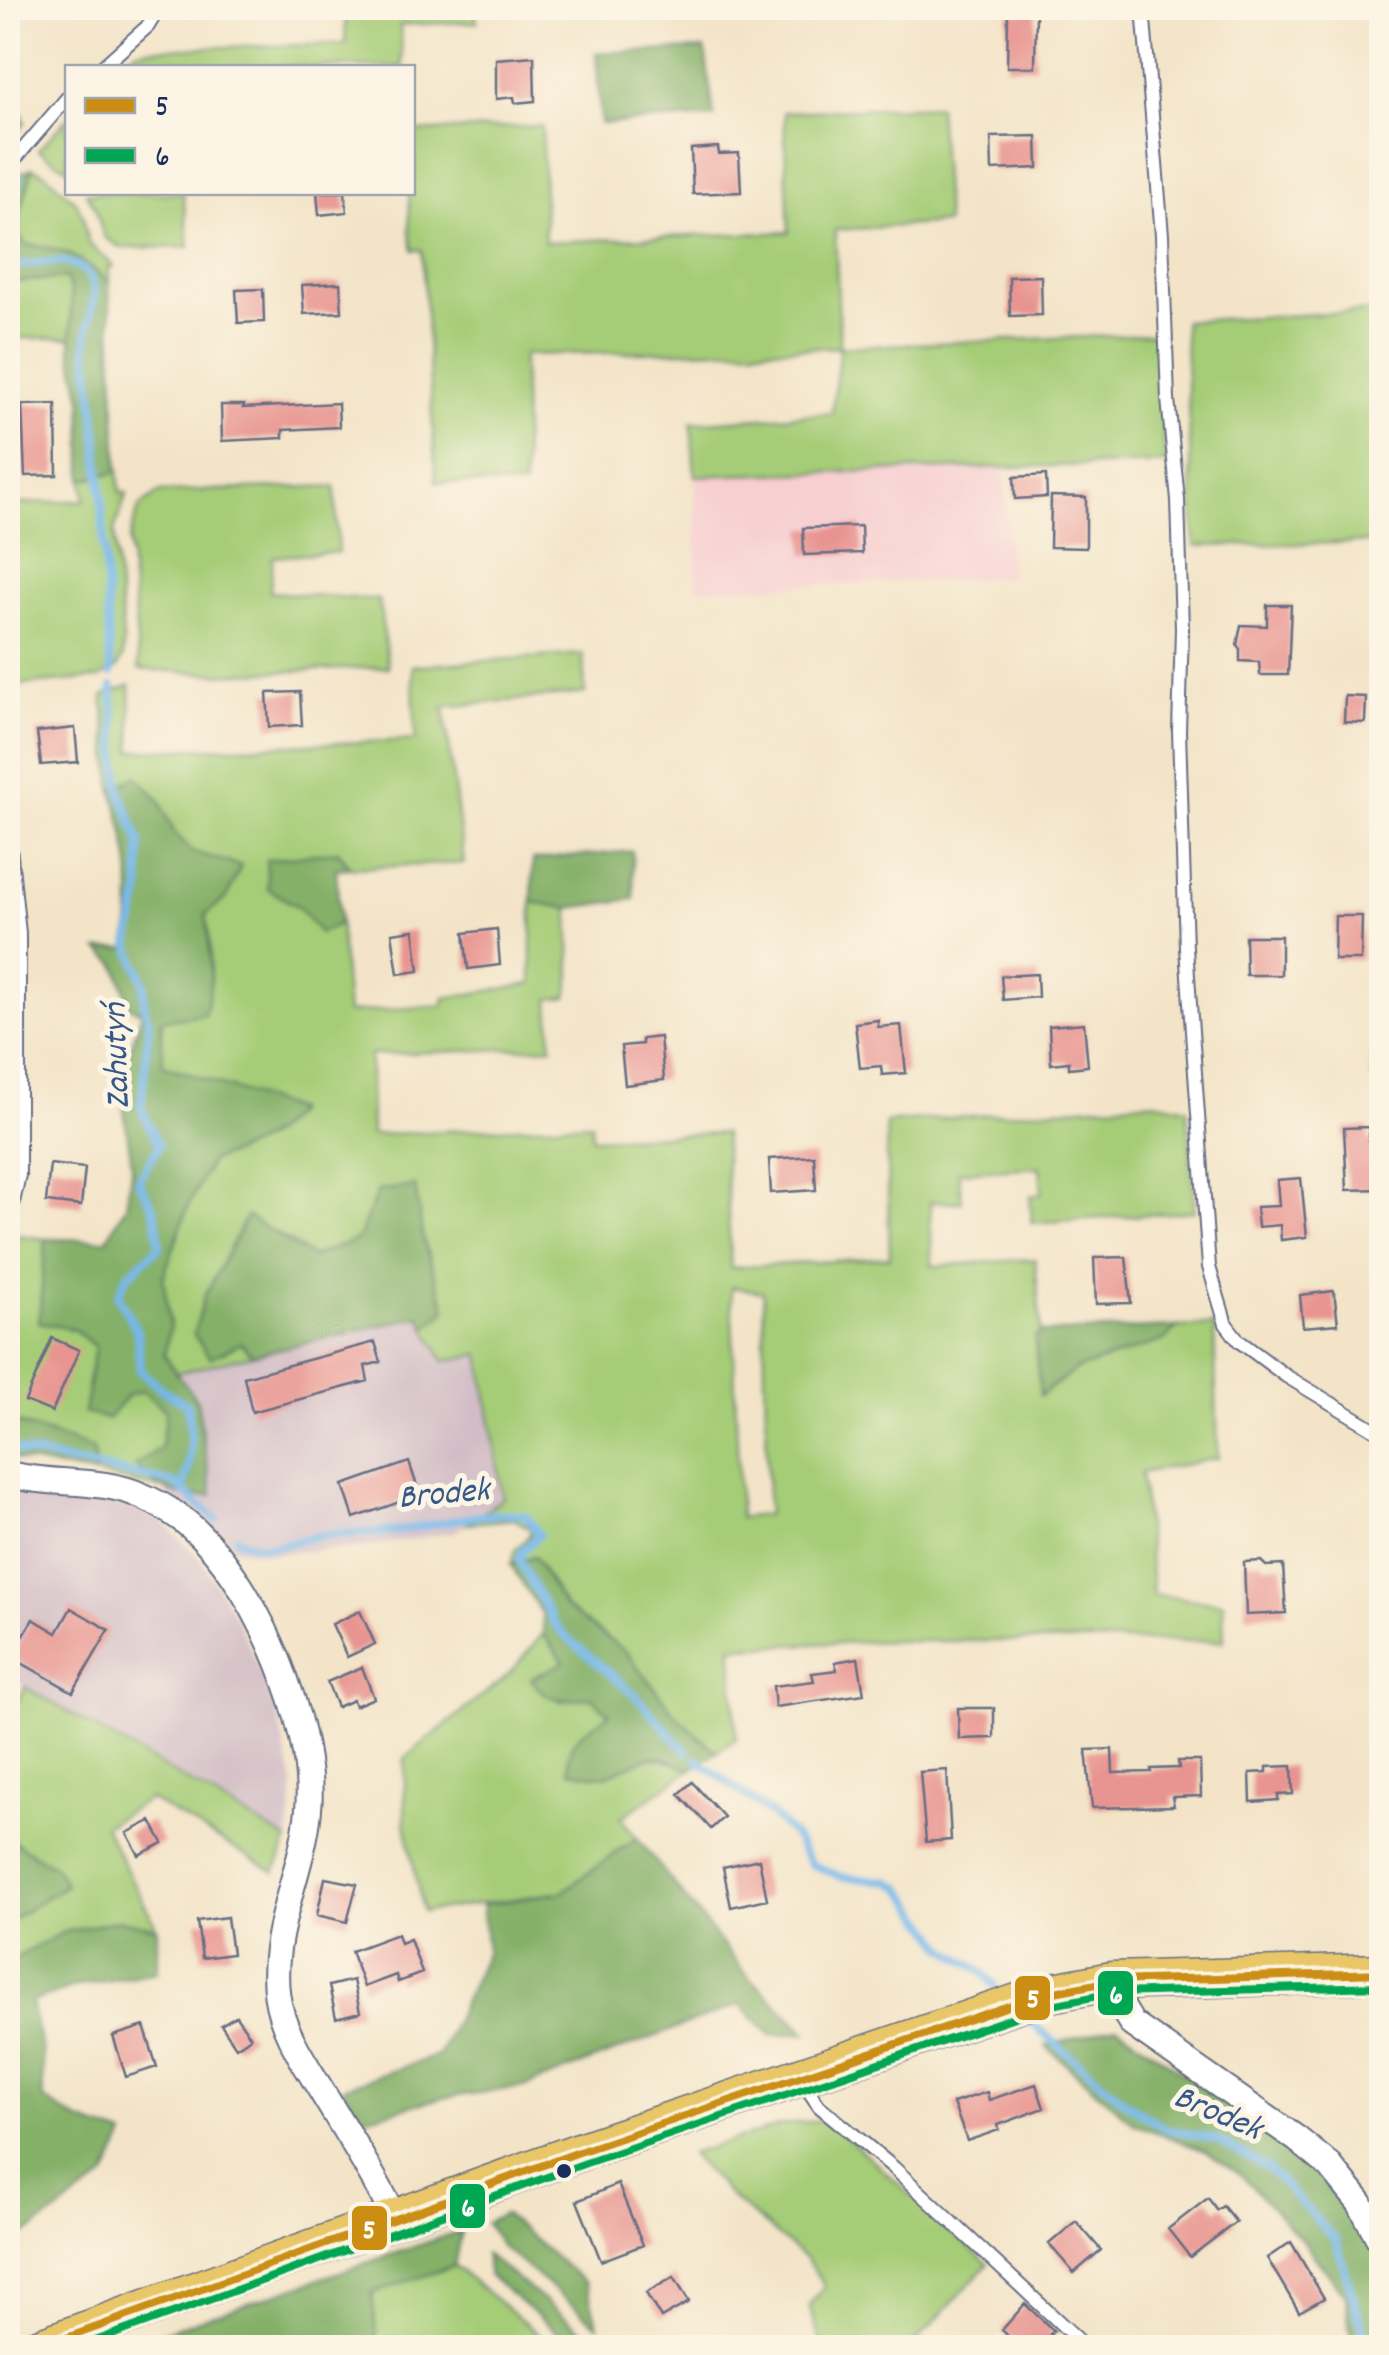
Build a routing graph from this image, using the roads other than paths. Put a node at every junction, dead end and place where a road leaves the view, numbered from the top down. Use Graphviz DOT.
graph roads {
  1 [pos="158,8"];
  2 [pos="1143,8"];
  3 [pos="104,65"];
  4 [pos="65,100"];
  5 [pos="8,167"];
  6 [pos="8,826"];
  7 [pos="8,1225"];
  8 [pos="1382,1434"];
  9 [pos="8,1474"];
  10 [pos="1382,1973"];
  11 [pos="1112,1982"];
  12 [pos="798,2075"];
  13 [pos="394,2217"];
  14 [pos="1382,2244"];
  15 [pos="38,2348"];
  16 [pos="1087,2348"];
  1 -- 3 [label="lane"];
  2 -- 8 [label="lane"];
  4 -- 5 [label="lane"];
  6 -- 7 [label="lane"];
  9 -- 13 [label="street"];
  10 -- 11 [label="main road"];
  11 -- 12 [label="main road"];
  11 -- 14 [label="street"];
  12 -- 13 [label="main road"];
  12 -- 16 [label="lane"];
  13 -- 15 [label="main road"];
}
